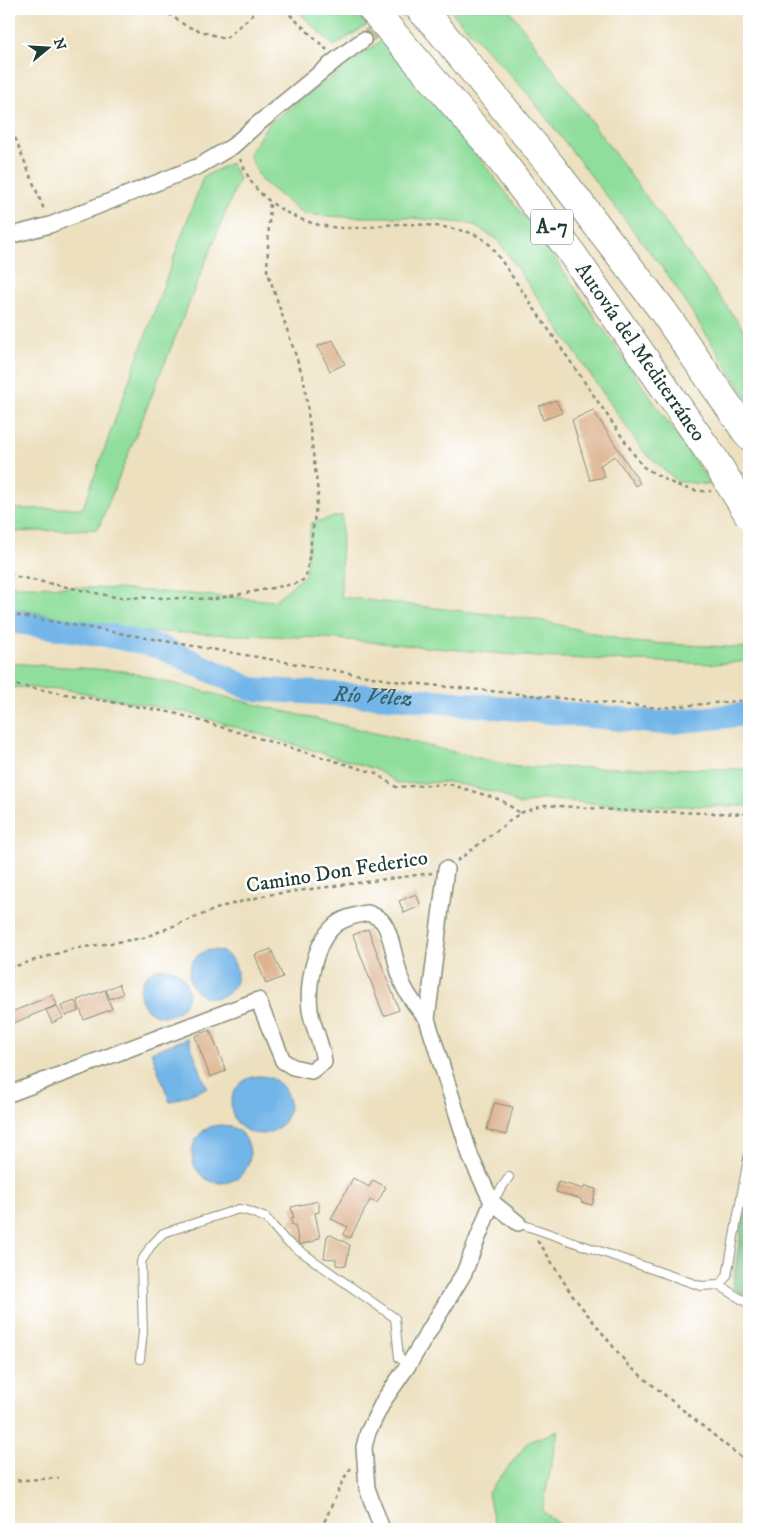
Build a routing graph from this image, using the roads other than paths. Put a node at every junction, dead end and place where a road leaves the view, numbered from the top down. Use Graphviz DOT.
graph roads {
  1 [pos="372,9"];
  2 [pos="420,9"];
  3 [pos="363,40"];
  4 [pos="9,236"];
  5 [pos="749,436"];
  6 [pos="749,514"];
  7 [pos="446,869"];
  8 [pos="427,1019"];
  9 [pos="9,1094"];
  10 [pos="749,1153"];
  11 [pos="509,1177"];
  12 [pos="492,1202"];
  13 [pos="518,1223"];
  14 [pos="719,1285"];
  15 [pos="749,1304"];
  16 [pos="140,1359"];
  17 [pos="409,1364"];
  18 [pos="382,1529"];
  1 -- 6 [label="highway, Autovía del Mediterráneo / A-7, bridge"];
  2 -- 5 [label="highway, Autovía del Mediterráneo / A-7"];
  3 -- 4 [label="street"];
  7 -- 8 [label="street"];
  8 -- 9 [label="street"];
  8 -- 12 [label="street"];
  10 -- 14 [label="lane"];
  11 -- 12 [label="lane"];
  12 -- 13 [label="street"];
  12 -- 17 [label="street"];
  13 -- 14 [label="lane"];
  14 -- 15 [label="lane"];
  16 -- 17 [label="lane"];
  17 -- 18 [label="street"];
}
